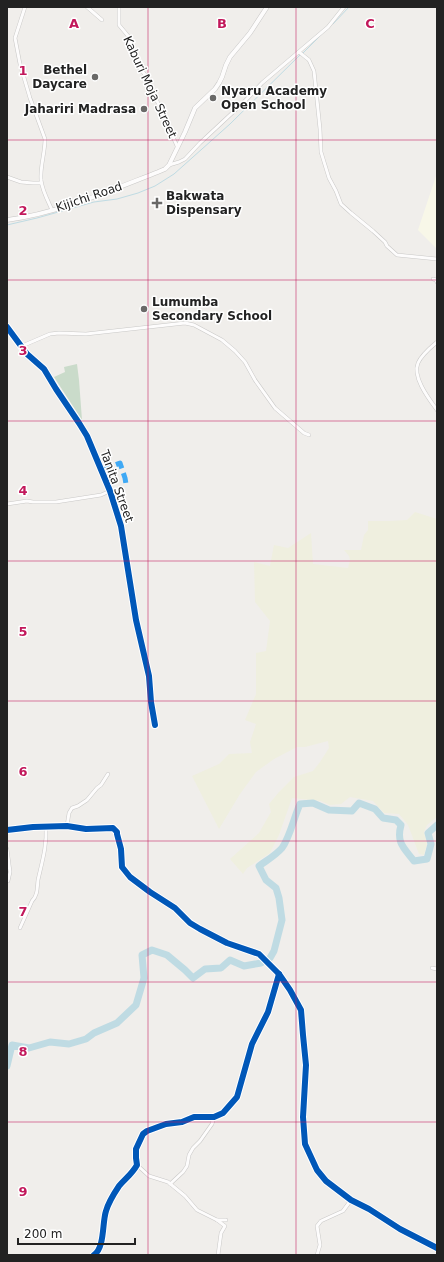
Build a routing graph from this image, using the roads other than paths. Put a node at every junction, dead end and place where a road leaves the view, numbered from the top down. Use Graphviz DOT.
graph roads {
  1 [pos="25,7"];
  2 [pos="87,7"];
  3 [pos="119,7"];
  4 [pos="267,7"];
  5 [pos="344,7"];
  6 [pos="102,20"];
  7 [pos="299,52"];
  8 [pos="177,146"];
  9 [pos="168,165"];
  10 [pos="7,176"];
  11 [pos="41,183"];
  12 [pos="52,210"];
  13 [pos="7,220"];
  14 [pos="437,259"];
  15 [pos="433,280"];
  16 [pos="437,282"];
  17 [pos="7,328"];
  18 [pos="437,342"];
  19 [pos="22,346"];
  20 [pos="437,410"];
  21 [pos="309,435"];
  22 [pos="110,491"];
  23 [pos="7,504"];
  24 [pos="155,725"];
  25 [pos="108,774"];
  26 [pos="68,826"];
  27 [pos="46,827"];
  28 [pos="7,830"];
  29 [pos="7,849"];
  30 [pos="8,881"];
  31 [pos="20,928"];
  32 [pos="432,968"];
  33 [pos="437,968"];
  34 [pos="279,974"];
  35 [pos="214,1117"];
  36 [pos="137,1165"];
  37 [pos="170,1184"];
  38 [pos="351,1200"];
  39 [pos="216,1220"];
  40 [pos="226,1220"];
  41 [pos="437,1248"];
  42 [pos="94,1255"];
  43 [pos="218,1255"];
  44 [pos="317,1255"];
  1 -- 11 [label="street"];
  2 -- 6 [label="street"];
  3 -- 8 [label="street, Kaburi Moja Street"];
  4 -- 8 [label="street"];
  5 -- 7 [label="street"];
  7 -- 9 [label="street"];
  7 -- 14 [label="street"];
  8 -- 9 [label="street"];
  9 -- 12 [label="street, Kijichi Road"];
  10 -- 11 [label="street"];
  11 -- 12 [label="street"];
  12 -- 13 [label="street, Kijichi Road"];
  15 -- 16 [label="street"];
  17 -- 19 [label="street, Tanita Street"];
  18 -- 20 [label="street"];
  19 -- 21 [label="street"];
  19 -- 22 [label="street, Tanita Street"];
  22 -- 23 [label="street"];
  22 -- 24 [label="street, Tanita Street"];
  25 -- 26 [label="street"];
  26 -- 27 [label="street"];
  26 -- 34 [label="street"];
  27 -- 28 [label="street"];
  27 -- 31 [label="street"];
  29 -- 30 [label="street"];
  32 -- 33 [label="street"];
  34 -- 35 [label="street"];
  34 -- 38 [label="street"];
  35 -- 36 [label="street"];
  35 -- 37 [label="street"];
  36 -- 37 [label="street"];
  36 -- 42 [label="street"];
  37 -- 39 [label="street"];
  38 -- 41 [label="street"];
  38 -- 44 [label="street"];
  39 -- 40 [label="street"];
  39 -- 43 [label="street"];
}
